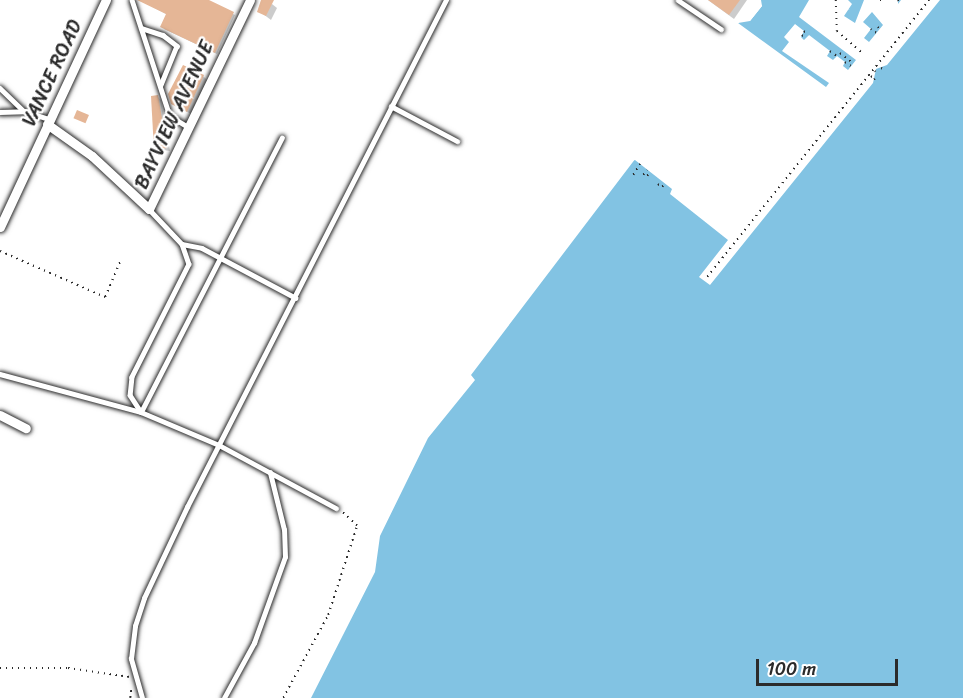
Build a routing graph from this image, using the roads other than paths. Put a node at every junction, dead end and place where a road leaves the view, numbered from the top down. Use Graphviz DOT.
graph roads {
  1 [pos="106,0"];
  2 [pos="132,0"];
  3 [pos="250,0"];
  4 [pos="446,0"];
  5 [pos="678,0"];
  6 [pos="141,28"];
  7 [pos="721,29"];
  8 [pos="161,86"];
  9 [pos="0,88"];
  10 [pos="391,106"];
  11 [pos="24,111"];
  12 [pos="0,112"];
  13 [pos="48,122"];
  14 [pos="188,127"];
  15 [pos="282,138"];
  16 [pos="457,141"];
  17 [pos="149,208"];
  18 [pos="0,227"];
  19 [pos="182,244"];
  20 [pos="221,257"];
  21 [pos="296,298"];
  22 [pos="0,374"];
  23 [pos="141,412"];
  24 [pos="0,415"];
  25 [pos="26,428"];
  26 [pos="219,445"];
  27 [pos="270,473"];
  28 [pos="336,508"];
  29 [pos="142,698"];
  30 [pos="224,698"];
  1 -- 13 [label="street, VANCE ROAD"];
  2 -- 6 [label="lane"];
  3 -- 14 [label="street, BAYVIEW AVENUE"];
  4 -- 10 [label="lane"];
  5 -- 7 [label="lane"];
  6 -- 8 [label="lane"];
  6 -- 8 [label="lane"];
  8 -- 14 [label="lane"];
  9 -- 11 [label="lane"];
  10 -- 16 [label="lane"];
  10 -- 21 [label="lane"];
  11 -- 12 [label="lane"];
  11 -- 13 [label="lane"];
  13 -- 17 [label="street"];
  13 -- 18 [label="street, VANCE ROAD"];
  14 -- 17 [label="street, BAYVIEW AVENUE"];
  15 -- 20 [label="lane"];
  17 -- 19 [label="lane"];
  19 -- 20 [label="lane"];
  19 -- 23 [label="lane"];
  20 -- 21 [label="lane"];
  20 -- 23 [label="lane"];
  21 -- 26 [label="lane"];
  22 -- 23 [label="lane"];
  23 -- 26 [label="lane"];
  24 -- 25 [label="street"];
  26 -- 27 [label="lane"];
  26 -- 29 [label="lane"];
  27 -- 28 [label="lane"];
  27 -- 30 [label="lane"];
}
